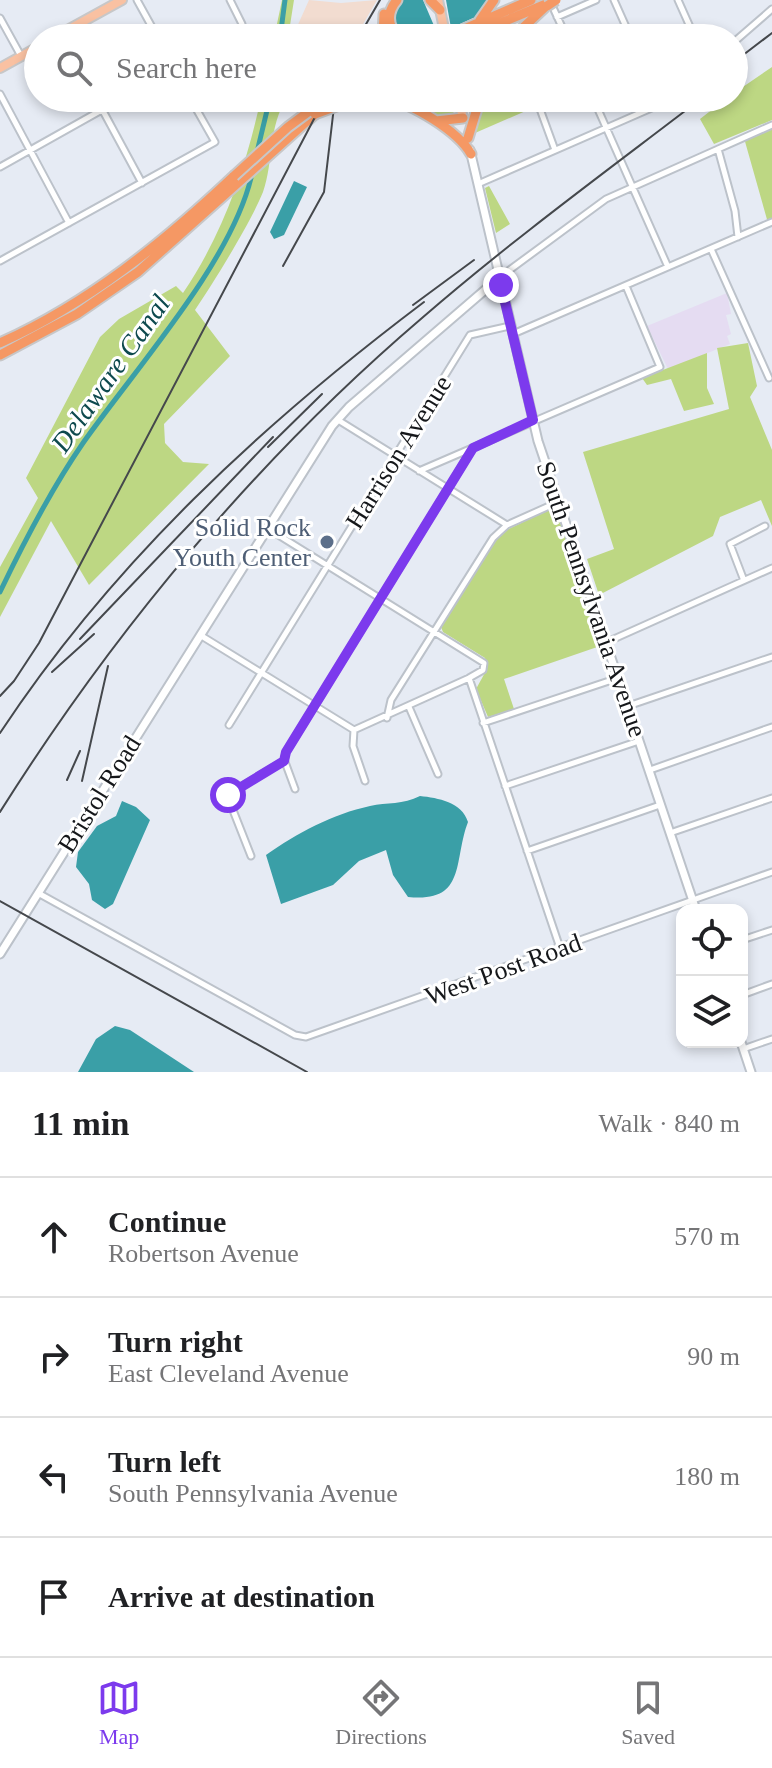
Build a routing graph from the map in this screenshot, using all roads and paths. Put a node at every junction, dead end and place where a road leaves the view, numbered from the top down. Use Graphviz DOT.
graph roads {
  1 [pos="122,0"];
  2 [pos="137,0"];
  3 [pos="230,0"];
  4 [pos="389,0"];
  5 [pos="397,0"];
  6 [pos="430,0"];
  7 [pos="494,0"];
  8 [pos="531,0"];
  9 [pos="596,0"];
  10 [pos="614,0"];
  11 [pos="678,0"];
  12 [pos="551,2"];
  13 [pos="439,5"];
  14 [pos="772,9"];
  15 [pos="557,17"];
  16 [pos="0,18"];
  17 [pos="81,24"];
  18 [pos="150,24"];
  19 [pos="242,24"];
  20 [pos="384,24"];
  21 [pos="390,24"];
  22 [pos="475,24"];
  23 [pos="498,24"];
  24 [pos="527,24"];
  25 [pos="560,24"];
  26 [pos="625,24"];
  27 [pos="689,24"];
  28 [pos="748,30"];
  29 [pos="24,54"];
  30 [pos="21,56"];
  31 [pos="0,68"];
  32 [pos="0,94"];
  33 [pos="98,112"];
  34 [pos="103,112"];
  35 [pos="198,112"];
  36 [pos="308,112"];
  37 [pos="318,112"];
  38 [pos="320,112"];
  39 [pos="416,112"];
  40 [pos="462,112"];
  41 [pos="476,112"];
  42 [pos="541,112"];
  43 [pos="600,112"];
  44 [pos="637,112"];
  45 [pos="315,114"];
  46 [pos="463,118"];
  47 [pos="433,120"];
  48 [pos="772,125"];
  49 [pos="607,128"];
  50 [pos="468,138"];
  51 [pos="718,149"];
  52 [pos="29,150"];
  53 [pos="555,150"];
  54 [pos="471,154"];
  55 [pos="0,167"];
  56 [pos="237,179"];
  57 [pos="142,183"];
  58 [pos="478,184"];
  59 [pos="633,187"];
  60 [pos="772,222"];
  61 [pos="69,223"];
  62 [pos="737,237"];
  63 [pos="711,249"];
  64 [pos="0,261"];
  65 [pos="668,267"];
  66 [pos="500,277"];
  67 [pos="626,286"];
  68 [pos="511,330"];
  69 [pos="0,343"];
  70 [pos="0,355"];
  71 [pos="769,378"];
  72 [pos="337,419"];
  73 [pos="533,420"];
  74 [pos="473,448"];
  75 [pos="396,456"];
  76 [pos="419,471"];
  77 [pos="448,489"];
  78 [pos="559,502"];
  79 [pos="507,525"];
  80 [pos="765,526"];
  81 [pos="267,528"];
  82 [pos="328,565"];
  83 [pos="772,568"];
  84 [pos="743,578"];
  85 [pos="381,598"];
  86 [pos="434,630"];
  87 [pos="200,635"];
  88 [pos="607,642"];
  89 [pos="772,657"];
  90 [pos="262,674"];
  91 [pos="469,678"];
  92 [pos="619,678"];
  93 [pos="315,706"];
  94 [pos="628,706"];
  95 [pos="409,707"];
  96 [pos="387,718"];
  97 [pos="483,723"];
  98 [pos="229,725"];
  99 [pos="772,727"];
  100 [pos="354,730"];
  101 [pos="640,741"];
  102 [pos="284,761"];
  103 [pos="650,770"];
  104 [pos="438,774"];
  105 [pos="365,781"];
  106 [pos="505,786"];
  107 [pos="295,789"];
  108 [pos="772,798"];
  109 [pos="661,805"];
  110 [pos="670,833"];
  111 [pos="527,851"];
  112 [pos="251,856"];
  113 [pos="772,872"];
  114 [pos="38,893"];
  115 [pos="693,900"];
  116 [pos="694,904"];
  117 [pos="772,930"];
  118 [pos="748,938"];
  119 [pos="560,948"];
  120 [pos="0,954"];
  121 [pos="772,984"];
  122 [pos="748,993"];
  123 [pos="772,1039"];
  124 [pos="748,1044"];
  125 [pos="743,1048"];
  126 [pos="751,1072"];
  1 -- 17 [label="main road"];
  2 -- 18 [label="street"];
  3 -- 19 [label="street"];
  4 -- 20 [label="highway"];
  5 -- 21 [label="highway"];
  6 -- 13 [label="highway"];
  7 -- 22 [label="highway"];
  8 -- 22 [label="highway"];
  9 -- 15 [label="street"];
  10 -- 26 [label="street"];
  11 -- 27 [label="street"];
  12 -- 15 [label="street"];
  12 -- 23 [label="highway"];
  12 -- 24 [label="highway"];
  14 -- 28 [label="street"];
  15 -- 25 [label="street"];
  16 -- 30 [label="street"];
  29 -- 30 [label="main road"];
  30 -- 31 [label="main road"];
  32 -- 52 [label="street"];
  33 -- 52 [label="street"];
  34 -- 57 [label="street"];
  35 -- 57 [label="street"];
  36 -- 56 [label="highway, bridge"];
  37 -- 45 [label="highway, bridge"];
  38 -- 45 [label="highway, bridge"];
  39 -- 47 [label="highway"];
  40 -- 46 [label="main road, South Pennsylvania Avenue"];
  41 -- 50 [label="highway"];
  42 -- 53 [label="street"];
  43 -- 49 [label="street"];
  44 -- 49 [label="street"];
  45 -- 56 [label="highway"];
  46 -- 47 [label="highway"];
  46 -- 50 [label="main road, South Pennsylvania Avenue"];
  47 -- 54 [label="highway"];
  48 -- 51 [label="street"];
  49 -- 53 [label="street"];
  49 -- 59 [label="street"];
  50 -- 54 [label="main road, South Pennsylvania Avenue"];
  51 -- 59 [label="street"];
  51 -- 62 [label="street"];
  52 -- 55 [label="street"];
  52 -- 61 [label="street"];
  53 -- 58 [label="street"];
  54 -- 58 [label="main road, South Pennsylvania Avenue"];
  56 -- 69 [label="highway"];
  56 -- 70 [label="highway"];
  57 -- 61 [label="street"];
  58 -- 66 [label="main road, South Pennsylvania Avenue"];
  59 -- 65 [label="street"];
  59 -- 66 [label="street"];
  60 -- 62 [label="street, Harrison Avenue"];
  61 -- 64 [label="street"];
  62 -- 63 [label="street, Harrison Avenue"];
  63 -- 65 [label="street, Harrison Avenue"];
  63 -- 71 [label="street"];
  65 -- 67 [label="street, Harrison Avenue"];
  66 -- 68 [label="main road, South Pennsylvania Avenue"];
  66 -- 72 [label="main road, Bristol Road"];
  67 -- 68 [label="street, Harrison Avenue"];
  67 -- 73 [label="street"];
  68 -- 73 [label="main road, South Pennsylvania Avenue"];
  68 -- 75 [label="street, Harrison Avenue"];
  72 -- 75 [label="street"];
  72 -- 81 [label="main road, Bristol Road"];
  73 -- 74 [label="street"];
  73 -- 78 [label="main road, South Pennsylvania Avenue"];
  74 -- 76 [label="street"];
  74 -- 77 [label="street"];
  75 -- 76 [label="street"];
  75 -- 82 [label="street, Harrison Avenue"];
  76 -- 77 [label="street"];
  77 -- 79 [label="street"];
  77 -- 85 [label="street"];
  78 -- 79 [label="street"];
  78 -- 88 [label="main road, South Pennsylvania Avenue"];
  79 -- 86 [label="street"];
  80 -- 84 [label="street"];
  81 -- 82 [label="street"];
  81 -- 87 [label="main road, Bristol Road"];
  82 -- 85 [label="street"];
  82 -- 90 [label="street, Harrison Avenue"];
  83 -- 84 [label="street"];
  84 -- 88 [label="street"];
  85 -- 86 [label="street"];
  85 -- 93 [label="street"];
  86 -- 91 [label="street"];
  86 -- 96 [label="street"];
  87 -- 90 [label="street"];
  87 -- 114 [label="main road, Bristol Road"];
  88 -- 92 [label="main road, South Pennsylvania Avenue"];
  89 -- 94 [label="street"];
  90 -- 93 [label="street"];
  90 -- 98 [label="street, Harrison Avenue"];
  91 -- 95 [label="street"];
  91 -- 97 [label="street"];
  92 -- 94 [label="main road, South Pennsylvania Avenue"];
  92 -- 97 [label="street"];
  93 -- 100 [label="street"];
  93 -- 102 [label="street"];
  94 -- 101 [label="main road, South Pennsylvania Avenue"];
  95 -- 96 [label="street"];
  95 -- 104 [label="street"];
  96 -- 100 [label="street"];
  97 -- 106 [label="street"];
  99 -- 103 [label="street"];
  100 -- 105 [label="street"];
  101 -- 103 [label="main road, South Pennsylvania Avenue"];
  101 -- 106 [label="street"];
  102 -- 107 [label="street"];
  102 -- 112 [label="street"];
  103 -- 109 [label="main road, South Pennsylvania Avenue"];
  106 -- 111 [label="street"];
  108 -- 110 [label="street"];
  109 -- 110 [label="main road, South Pennsylvania Avenue"];
  109 -- 111 [label="street"];
  110 -- 115 [label="main road, South Pennsylvania Avenue"];
  111 -- 119 [label="street"];
  113 -- 115 [label="street, West Post Road"];
  114 -- 119 [label="street, West Post Road"];
  114 -- 120 [label="main road, Bristol Road"];
  115 -- 116 [label="main road, South Pennsylvania Avenue"];
  115 -- 119 [label="street, West Post Road"];
  117 -- 118 [label="street"];
  121 -- 122 [label="street"];
  123 -- 124 [label="street"];
  125 -- 126 [label="main road"];
}
